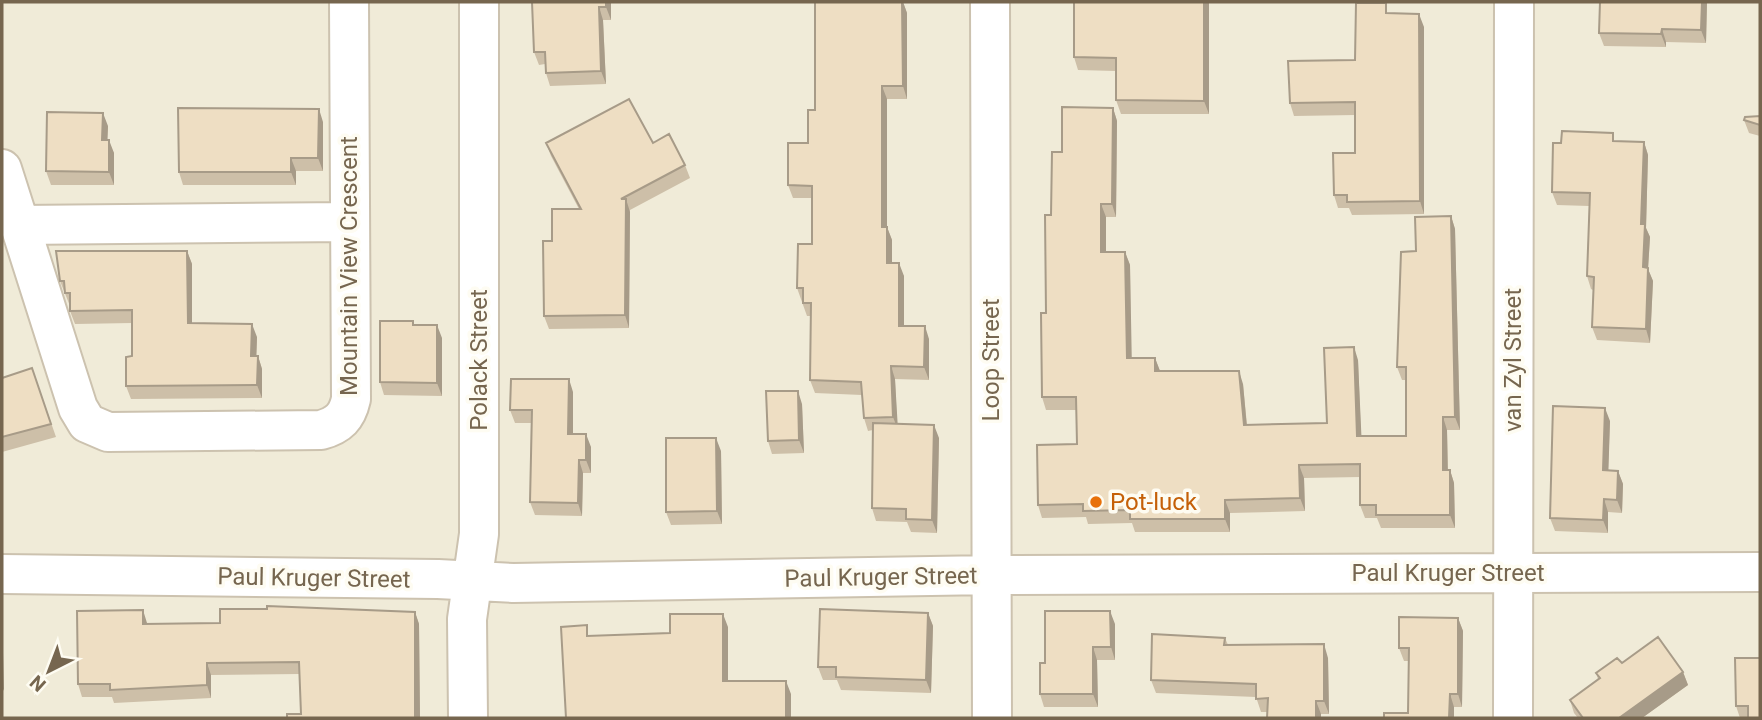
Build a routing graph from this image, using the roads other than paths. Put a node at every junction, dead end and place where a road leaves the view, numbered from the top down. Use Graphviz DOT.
graph roads {
  1 [pos="349,2"];
  2 [pos="478,2"];
  3 [pos="989,2"];
  4 [pos="1514,2"];
  5 [pos="2,170"];
  6 [pos="12,218"];
  7 [pos="350,222"];
  8 [pos="1760,572"];
  9 [pos="1513,573"];
  10 [pos="2,574"];
  11 [pos="992,575"];
  12 [pos="474,581"];
  13 [pos="468,718"];
  14 [pos="992,718"];
  15 [pos="1513,718"];
  1 -- 7 [label="street, Mountain View Crescent"];
  2 -- 12 [label="street, Polack Street"];
  3 -- 11 [label="street, Loop Street"];
  4 -- 9 [label="street, van Zyl Street"];
  5 -- 6 [label="street, Mountain View Crescent"];
  6 -- 7 [label="street"];
  6 -- 7 [label="street, Mountain View Crescent"];
  8 -- 9 [label="street, Paul Kruger Street"];
  9 -- 11 [label="street, Paul Kruger Street"];
  9 -- 15 [label="street, van Zyl Street"];
  10 -- 12 [label="street, Paul Kruger Street"];
  11 -- 12 [label="street, Paul Kruger Street"];
  11 -- 14 [label="street, Loop Street"];
  12 -- 13 [label="street, Polack Street"];
}
